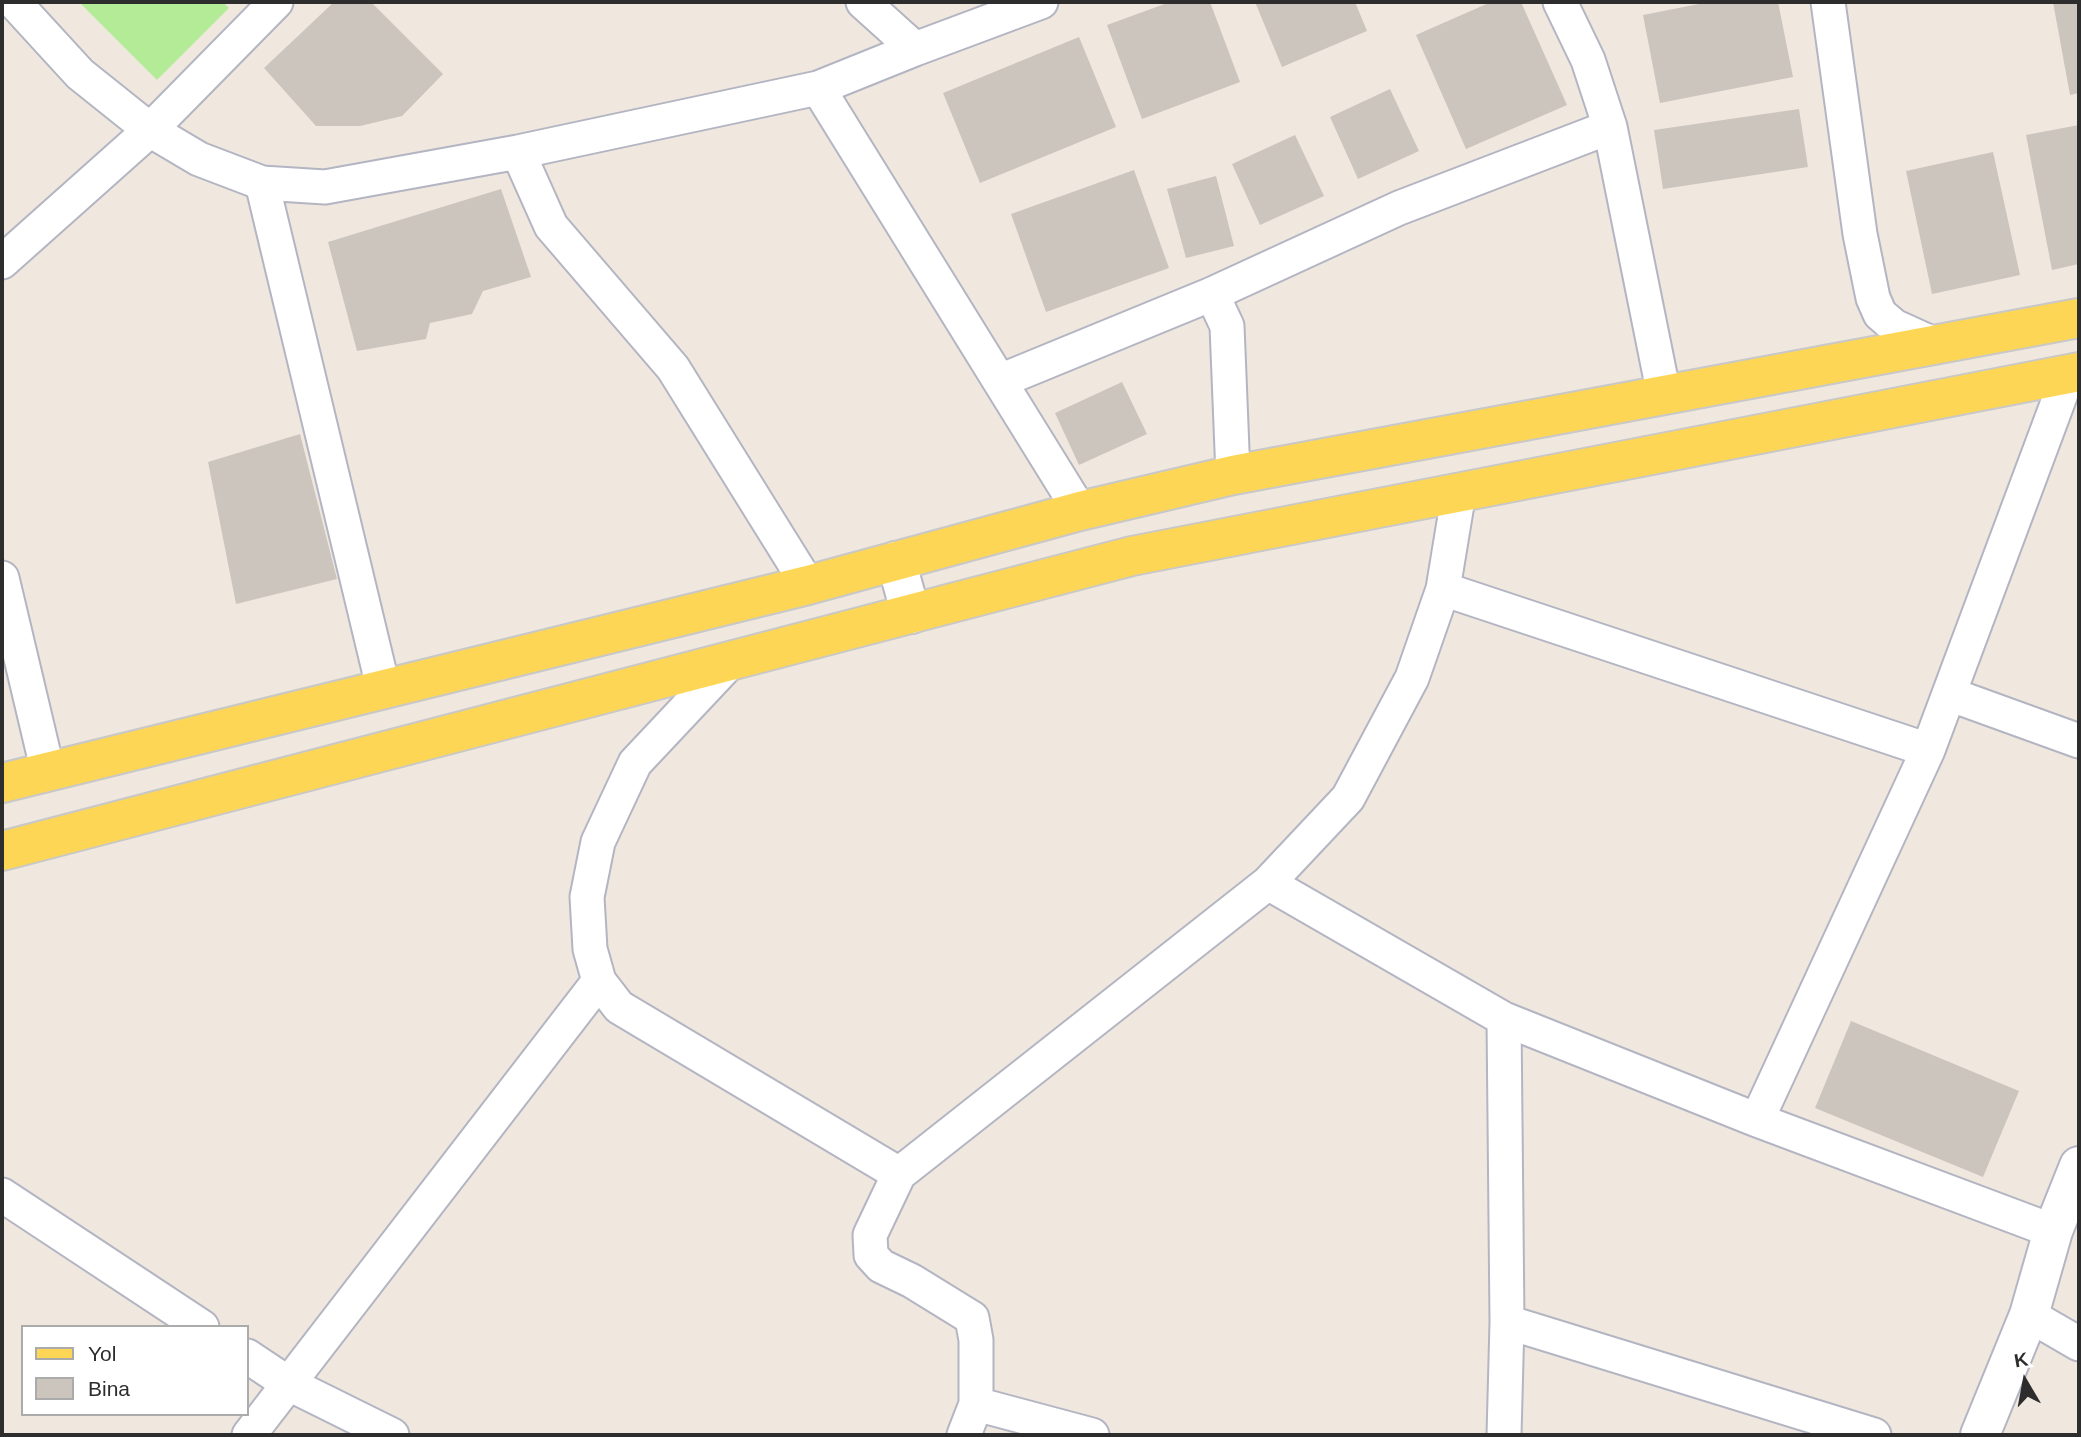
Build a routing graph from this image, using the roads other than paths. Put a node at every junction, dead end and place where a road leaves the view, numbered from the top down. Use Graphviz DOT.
graph roads {
  1 [pos="14,2"];
  2 [pos="276,2"];
  3 [pos="863,2"];
  4 [pos="1041,2"];
  5 [pos="1560,2"];
  6 [pos="1828,2"];
  7 [pos="915,48"];
  8 [pos="818,88"];
  9 [pos="1610,127"];
  10 [pos="150,130"];
  11 [pos="518,152"];
  12 [pos="262,183"];
  13 [pos="2,262"];
  14 [pos="1212,294"];
  15 [pos="1880,314"];
  16 [pos="2079,318"];
  17 [pos="1936,345"];
  18 [pos="1845,361"];
  19 [pos="2073,374"];
  20 [pos="1000,381"];
  21 [pos="1664,395"];
  22 [pos="1233,475"];
  23 [pos="1459,492"];
  24 [pos="1080,511"];
  25 [pos="896,562"];
  26 [pos="2,578"];
  27 [pos="808,586"];
  28 [pos="1443,589"];
  29 [pos="911,614"];
  30 [pos="730,662"];
  31 [pos="384,691"];
  32 [pos="1949,694"];
  33 [pos="2079,741"];
  34 [pos="1928,750"];
  35 [pos="48,772"];
  36 [pos="2,783"];
  37 [pos="2,850"];
  38 [pos="1268,883"];
  39 [pos="598,981"];
  40 [pos="1504,1019"];
  41 [pos="1757,1120"];
  42 [pos="2079,1166"];
  43 [pos="899,1174"];
  44 [pos="2,1195"];
  45 [pos="2053,1231"];
  46 [pos="2029,1315"];
  47 [pos="1507,1322"];
  48 [pos="199,1325"];
  49 [pos="2079,1344"];
  50 [pos="248,1357"];
  51 [pos="289,1384"];
  52 [pos="976,1404"];
  53 [pos="249,1435"];
  54 [pos="392,1435"];
  55 [pos="964,1435"];
  56 [pos="1092,1435"];
  57 [pos="1504,1435"];
  58 [pos="1874,1435"];
  59 [pos="1980,1435"];
  1 -- 10 [label="street"];
  2 -- 10 [label="street"];
  3 -- 7 [label="street"];
  4 -- 7 [label="street"];
  5 -- 9 [label="street"];
  6 -- 15 [label="street"];
  7 -- 8 [label="street"];
  8 -- 11 [label="street"];
  8 -- 20 [label="street"];
  9 -- 14 [label="street"];
  9 -- 21 [label="street"];
  10 -- 12 [label="street"];
  10 -- 13 [label="street"];
  11 -- 12 [label="street"];
  11 -- 27 [label="street"];
  12 -- 31 [label="street"];
  14 -- 20 [label="street"];
  14 -- 22 [label="street"];
  15 -- 17 [label="street"];
  15 -- 18 [label="street"];
  16 -- 17 [label="main road"];
  17 -- 18 [label="main road"];
  18 -- 21 [label="main road"];
  19 -- 23 [label="main road"];
  19 -- 32 [label="street"];
  20 -- 24 [label="street"];
  21 -- 22 [label="main road"];
  22 -- 24 [label="main road"];
  23 -- 28 [label="street"];
  23 -- 29 [label="main road"];
  24 -- 25 [label="main road"];
  25 -- 27 [label="main road"];
  25 -- 29 [label="street"];
  26 -- 35 [label="street"];
  27 -- 31 [label="main road"];
  28 -- 34 [label="street"];
  28 -- 38 [label="street"];
  29 -- 30 [label="main road"];
  30 -- 37 [label="main road"];
  30 -- 39 [label="street"];
  31 -- 35 [label="main road"];
  32 -- 33 [label="street"];
  32 -- 34 [label="street"];
  34 -- 41 [label="street"];
  35 -- 36 [label="main road"];
  38 -- 40 [label="street"];
  38 -- 43 [label="street"];
  39 -- 43 [label="street"];
  39 -- 51 [label="street"];
  40 -- 41 [label="street"];
  40 -- 47 [label="street"];
  41 -- 45 [label="street"];
  42 -- 45 [label="street"];
  43 -- 52 [label="street"];
  44 -- 48 [label="street"];
  45 -- 46 [label="street"];
  46 -- 49 [label="street"];
  46 -- 59 [label="street"];
  47 -- 57 [label="street"];
  47 -- 58 [label="street"];
  50 -- 51 [label="street"];
  51 -- 53 [label="street"];
  51 -- 54 [label="street"];
  52 -- 55 [label="street"];
  52 -- 56 [label="street"];
}
